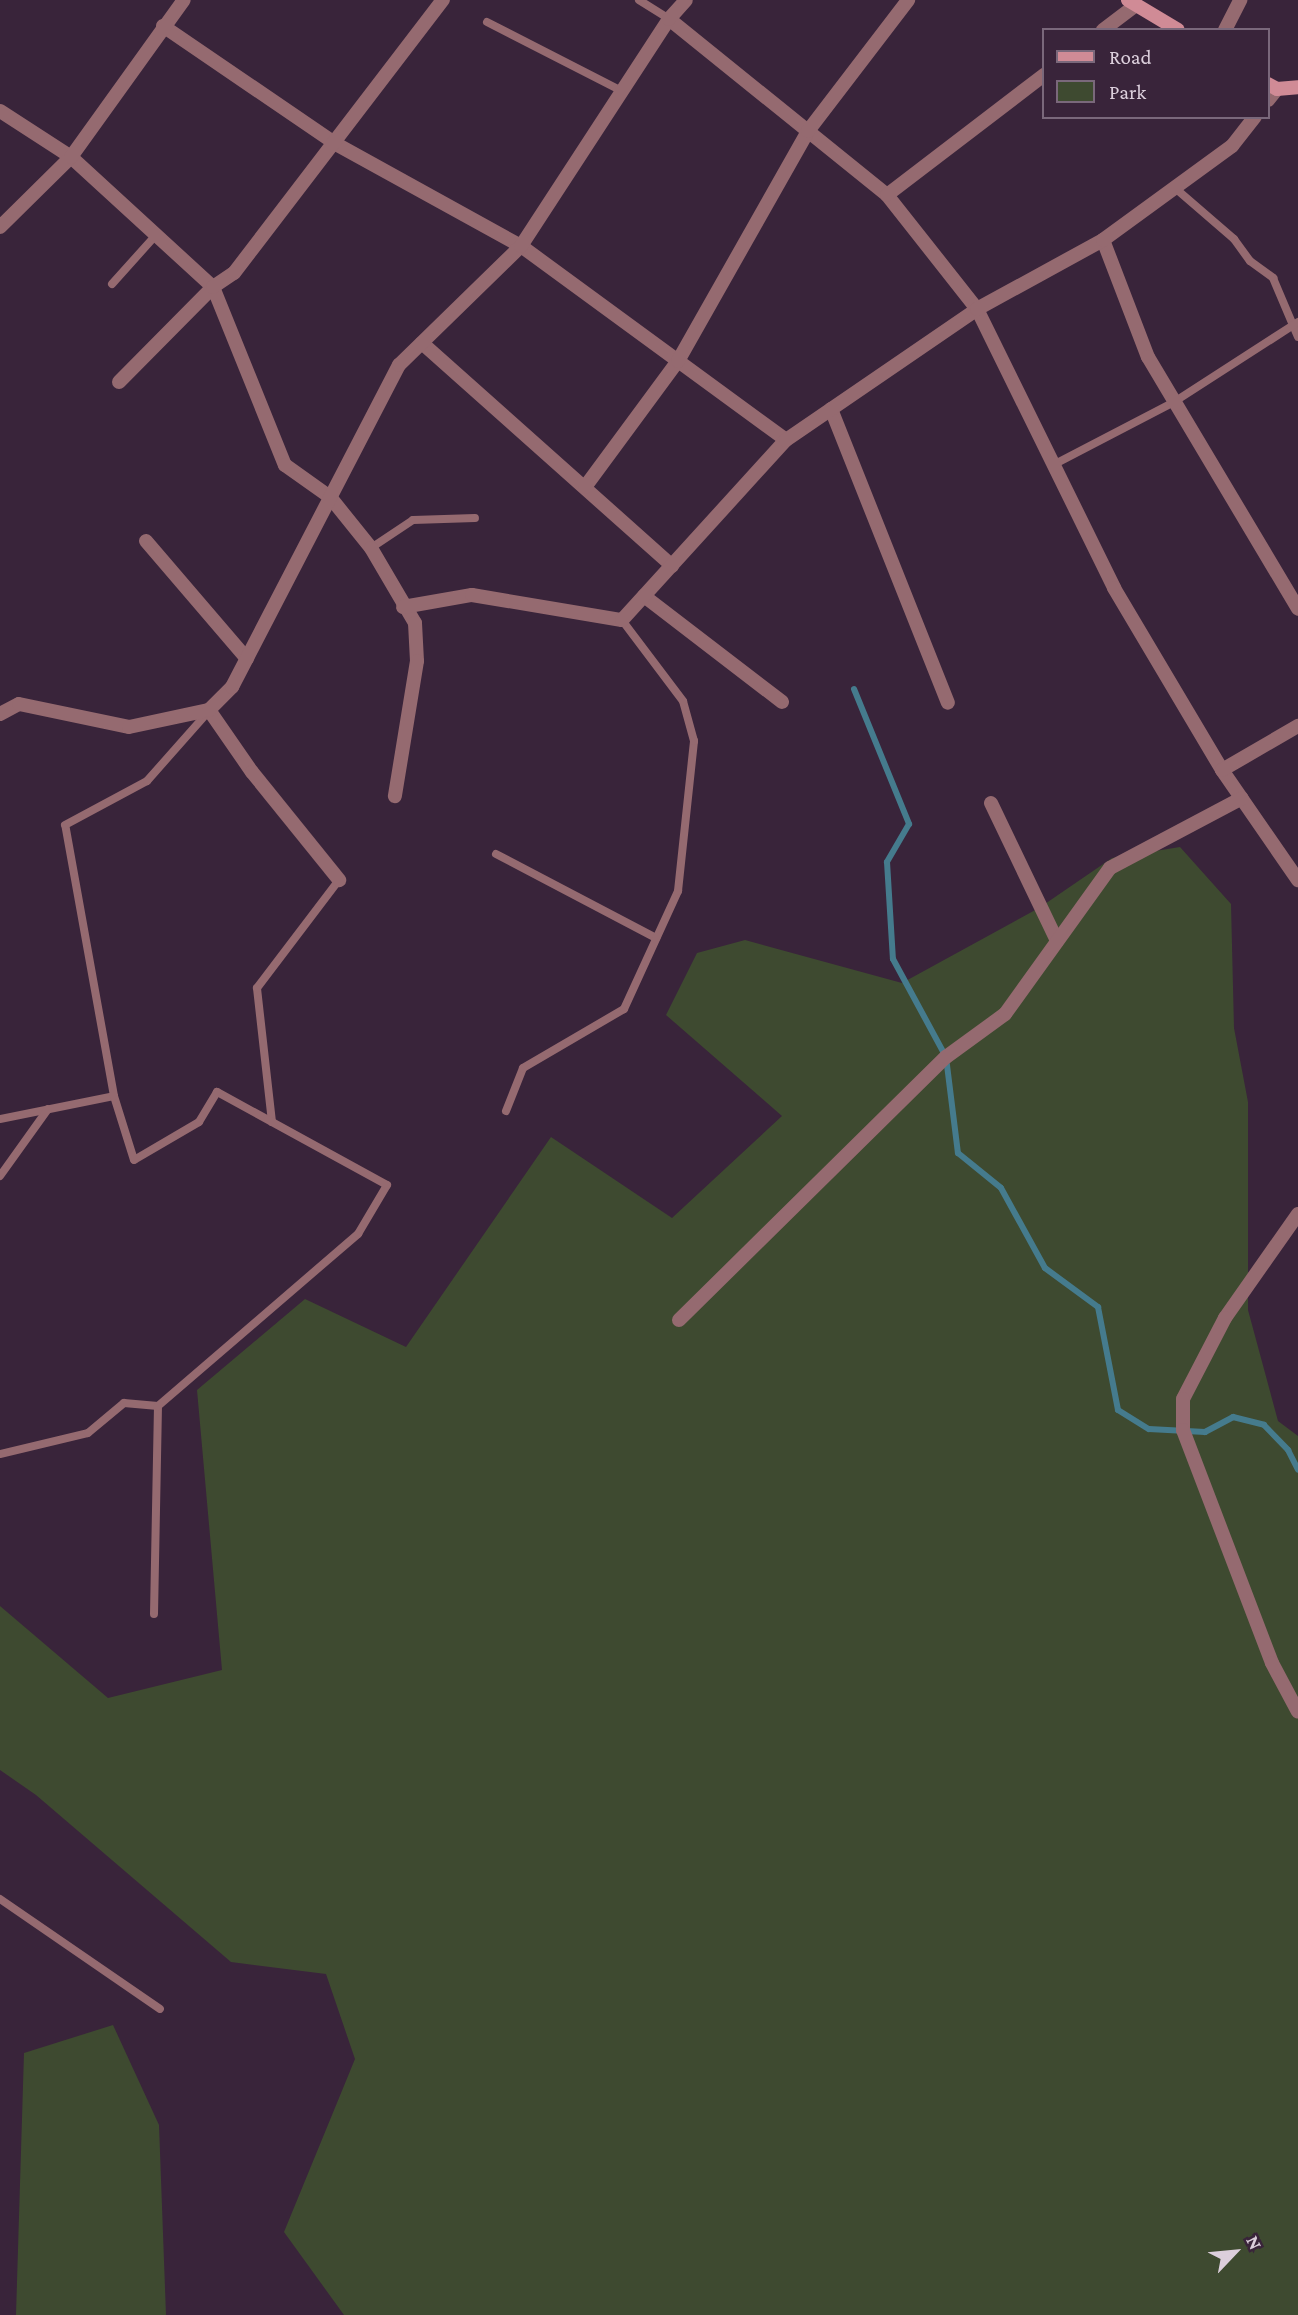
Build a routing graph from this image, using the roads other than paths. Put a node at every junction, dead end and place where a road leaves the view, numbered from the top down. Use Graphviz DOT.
graph roads {
  1 [pos="184,0"];
  2 [pos="443,0"];
  3 [pos="639,0"];
  4 [pos="686,0"];
  5 [pos="908,0"];
  6 [pos="1240,0"];
  7 [pos="1132,2"];
  8 [pos="669,19"];
  9 [pos="487,22"];
  10 [pos="163,26"];
  11 [pos="1105,28"];
  12 [pos="1175,28"];
  13 [pos="1226,28"];
  14 [pos="1042,77"];
  15 [pos="1298,87"];
  16 [pos="1271,91"];
  17 [pos="622,92"];
  18 [pos="0,111"];
  19 [pos="1253,119"];
  20 [pos="808,131"];
  21 [pos="336,144"];
  22 [pos="71,157"];
  23 [pos="1175,188"];
  24 [pos="887,195"];
  25 [pos="0,227"];
  26 [pos="156,235"];
  27 [pos="1103,240"];
  28 [pos="521,247"];
  29 [pos="113,284"];
  30 [pos="213,287"];
  31 [pos="977,309"];
  32 [pos="1295,324"];
  33 [pos="1298,337"];
  34 [pos="422,343"];
  35 [pos="678,361"];
  36 [pos="119,382"];
  37 [pos="1174,402"];
  38 [pos="831,410"];
  39 [pos="786,440"];
  40 [pos="1053,465"];
  41 [pos="586,487"];
  42 [pos="330,497"];
  43 [pos="475,518"];
  44 [pos="146,541"];
  45 [pos="371,548"];
  46 [pos="672,566"];
  47 [pos="644,596"];
  48 [pos="403,607"];
  49 [pos="1298,609"];
  50 [pos="622,620"];
  51 [pos="247,659"];
  52 [pos="782,702"];
  53 [pos="948,703"];
  54 [pos="209,710"];
  55 [pos="0,714"];
  56 [pos="1298,726"];
  57 [pos="1222,770"];
  58 [pos="395,796"];
  59 [pos="1242,799"];
  60 [pos="991,803"];
  61 [pos="496,854"];
  62 [pos="339,880"];
  63 [pos="1298,880"];
  64 [pos="656,938"];
  65 [pos="1056,941"];
  66 [pos="114,1096"];
  67 [pos="48,1109"];
  68 [pos="506,1111"];
  69 [pos="0,1119"];
  70 [pos="272,1122"];
  71 [pos="0,1176"];
  72 [pos="1298,1214"];
  73 [pos="679,1320"];
  74 [pos="158,1406"];
  75 [pos="0,1454"];
  76 [pos="154,1614"];
  77 [pos="1298,1712"];
  78 [pos="0,1899"];
  79 [pos="160,2009"];
  1 -- 10 [label="street"];
  2 -- 21 [label="street"];
  3 -- 8 [label="lane"];
  4 -- 8 [label="street"];
  5 -- 20 [label="street"];
  6 -- 13 [label="street"];
  7 -- 11 [label="street"];
  7 -- 12 [label="street"];
  8 -- 17 [label="street"];
  8 -- 20 [label="street"];
  9 -- 17 [label="lane"];
  10 -- 21 [label="street"];
  10 -- 22 [label="street"];
  14 -- 24 [label="street"];
  15 -- 16 [label="street"];
  17 -- 28 [label="street"];
  18 -- 22 [label="street"];
  19 -- 23 [label="street"];
  20 -- 24 [label="street"];
  20 -- 35 [label="street"];
  21 -- 28 [label="street"];
  21 -- 30 [label="street"];
  22 -- 25 [label="street"];
  22 -- 26 [label="street"];
  23 -- 27 [label="street"];
  23 -- 32 [label="lane"];
  24 -- 31 [label="street"];
  26 -- 29 [label="lane"];
  26 -- 30 [label="street"];
  27 -- 31 [label="street"];
  27 -- 37 [label="street"];
  28 -- 34 [label="street"];
  28 -- 35 [label="street"];
  30 -- 36 [label="street"];
  30 -- 42 [label="street"];
  31 -- 38 [label="street"];
  31 -- 40 [label="street"];
  32 -- 33 [label="lane"];
  32 -- 37 [label="lane"];
  34 -- 41 [label="street"];
  34 -- 42 [label="street"];
  35 -- 39 [label="street"];
  35 -- 41 [label="street"];
  37 -- 40 [label="lane"];
  37 -- 49 [label="street"];
  38 -- 39 [label="street"];
  38 -- 53 [label="street"];
  39 -- 46 [label="street"];
  40 -- 57 [label="street"];
  41 -- 46 [label="street"];
  42 -- 45 [label="street"];
  42 -- 51 [label="street"];
  43 -- 45 [label="lane"];
  44 -- 51 [label="street"];
  45 -- 48 [label="street"];
  46 -- 47 [label="street"];
  47 -- 50 [label="street"];
  47 -- 52 [label="street"];
  48 -- 50 [label="street"];
  48 -- 58 [label="street"];
  50 -- 64 [label="lane"];
  51 -- 54 [label="street"];
  54 -- 55 [label="street"];
  54 -- 62 [label="street"];
  54 -- 66 [label="lane"];
  56 -- 57 [label="street"];
  57 -- 59 [label="street"];
  59 -- 63 [label="street"];
  59 -- 65 [label="street"];
  60 -- 65 [label="street"];
  61 -- 64 [label="lane"];
  62 -- 70 [label="lane"];
  64 -- 68 [label="lane"];
  65 -- 73 [label="street"];
  66 -- 67 [label="lane"];
  66 -- 70 [label="lane"];
  67 -- 69 [label="lane"];
  67 -- 71 [label="lane"];
  70 -- 74 [label="lane"];
  72 -- 77 [label="street"];
  74 -- 75 [label="lane"];
  74 -- 76 [label="lane"];
  78 -- 79 [label="lane"];
}
